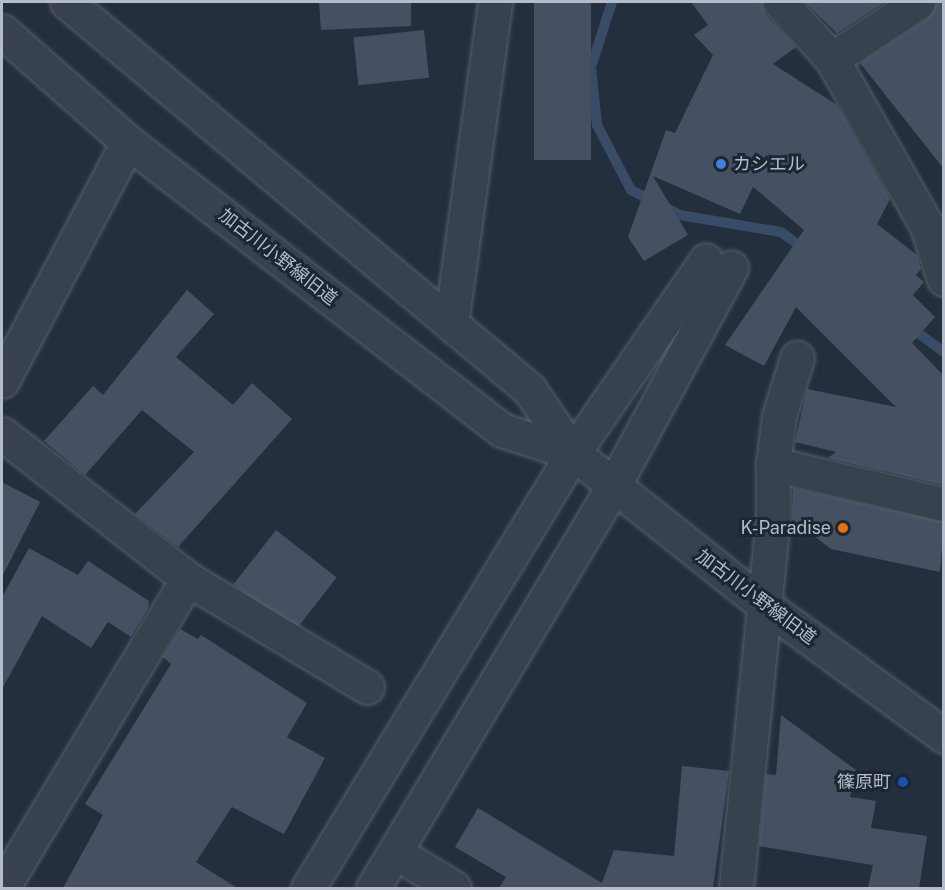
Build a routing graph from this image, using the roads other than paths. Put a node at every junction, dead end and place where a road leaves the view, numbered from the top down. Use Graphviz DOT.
graph roads {
  1 [pos="67,2"];
  2 [pos="495,2"];
  3 [pos="780,2"];
  4 [pos="918,2"];
  5 [pos="2,31"];
  6 [pos="832,59"];
  7 [pos="128,142"];
  8 [pos="944,279"];
  9 [pos="451,324"];
  10 [pos="797,358"];
  11 [pos="2,381"];
  12 [pos="2,434"];
  13 [pos="573,453"];
  14 [pos="773,464"];
  15 [pos="614,485"];
  16 [pos="944,504"];
  17 [pos="188,579"];
  18 [pos="763,604"];
  19 [pos="367,687"];
  20 [pos="944,736"];
  21 [pos="395,852"];
  22 [pos="2,888"];
  23 [pos="308,888"];
  24 [pos="374,888"];
  25 [pos="454,888"];
  26 [pos="736,888"];
  1 -- 9 [label="street, 加古川小野線旧道"];
  2 -- 9 [label="street"];
  3 -- 6 [label="street"];
  4 -- 6 [label="street"];
  5 -- 7 [label="street, 加古川小野線旧道"];
  6 -- 8 [label="street"];
  7 -- 11 [label="street"];
  7 -- 13 [label="street, 加古川小野線旧道"];
  9 -- 13 [label="street, 加古川小野線旧道"];
  10 -- 14 [label="street"];
  12 -- 17 [label="street"];
  13 -- 15 [label="street, 加古川小野線旧道"];
  13 -- 15 [label="street"];
  13 -- 23 [label="street"];
  14 -- 16 [label="street"];
  14 -- 18 [label="street"];
  15 -- 18 [label="street, 加古川小野線旧道"];
  15 -- 21 [label="street"];
  17 -- 19 [label="street"];
  17 -- 22 [label="street"];
  18 -- 20 [label="street, 加古川小野線旧道"];
  18 -- 26 [label="street"];
  21 -- 24 [label="street"];
  21 -- 25 [label="street"];
}
